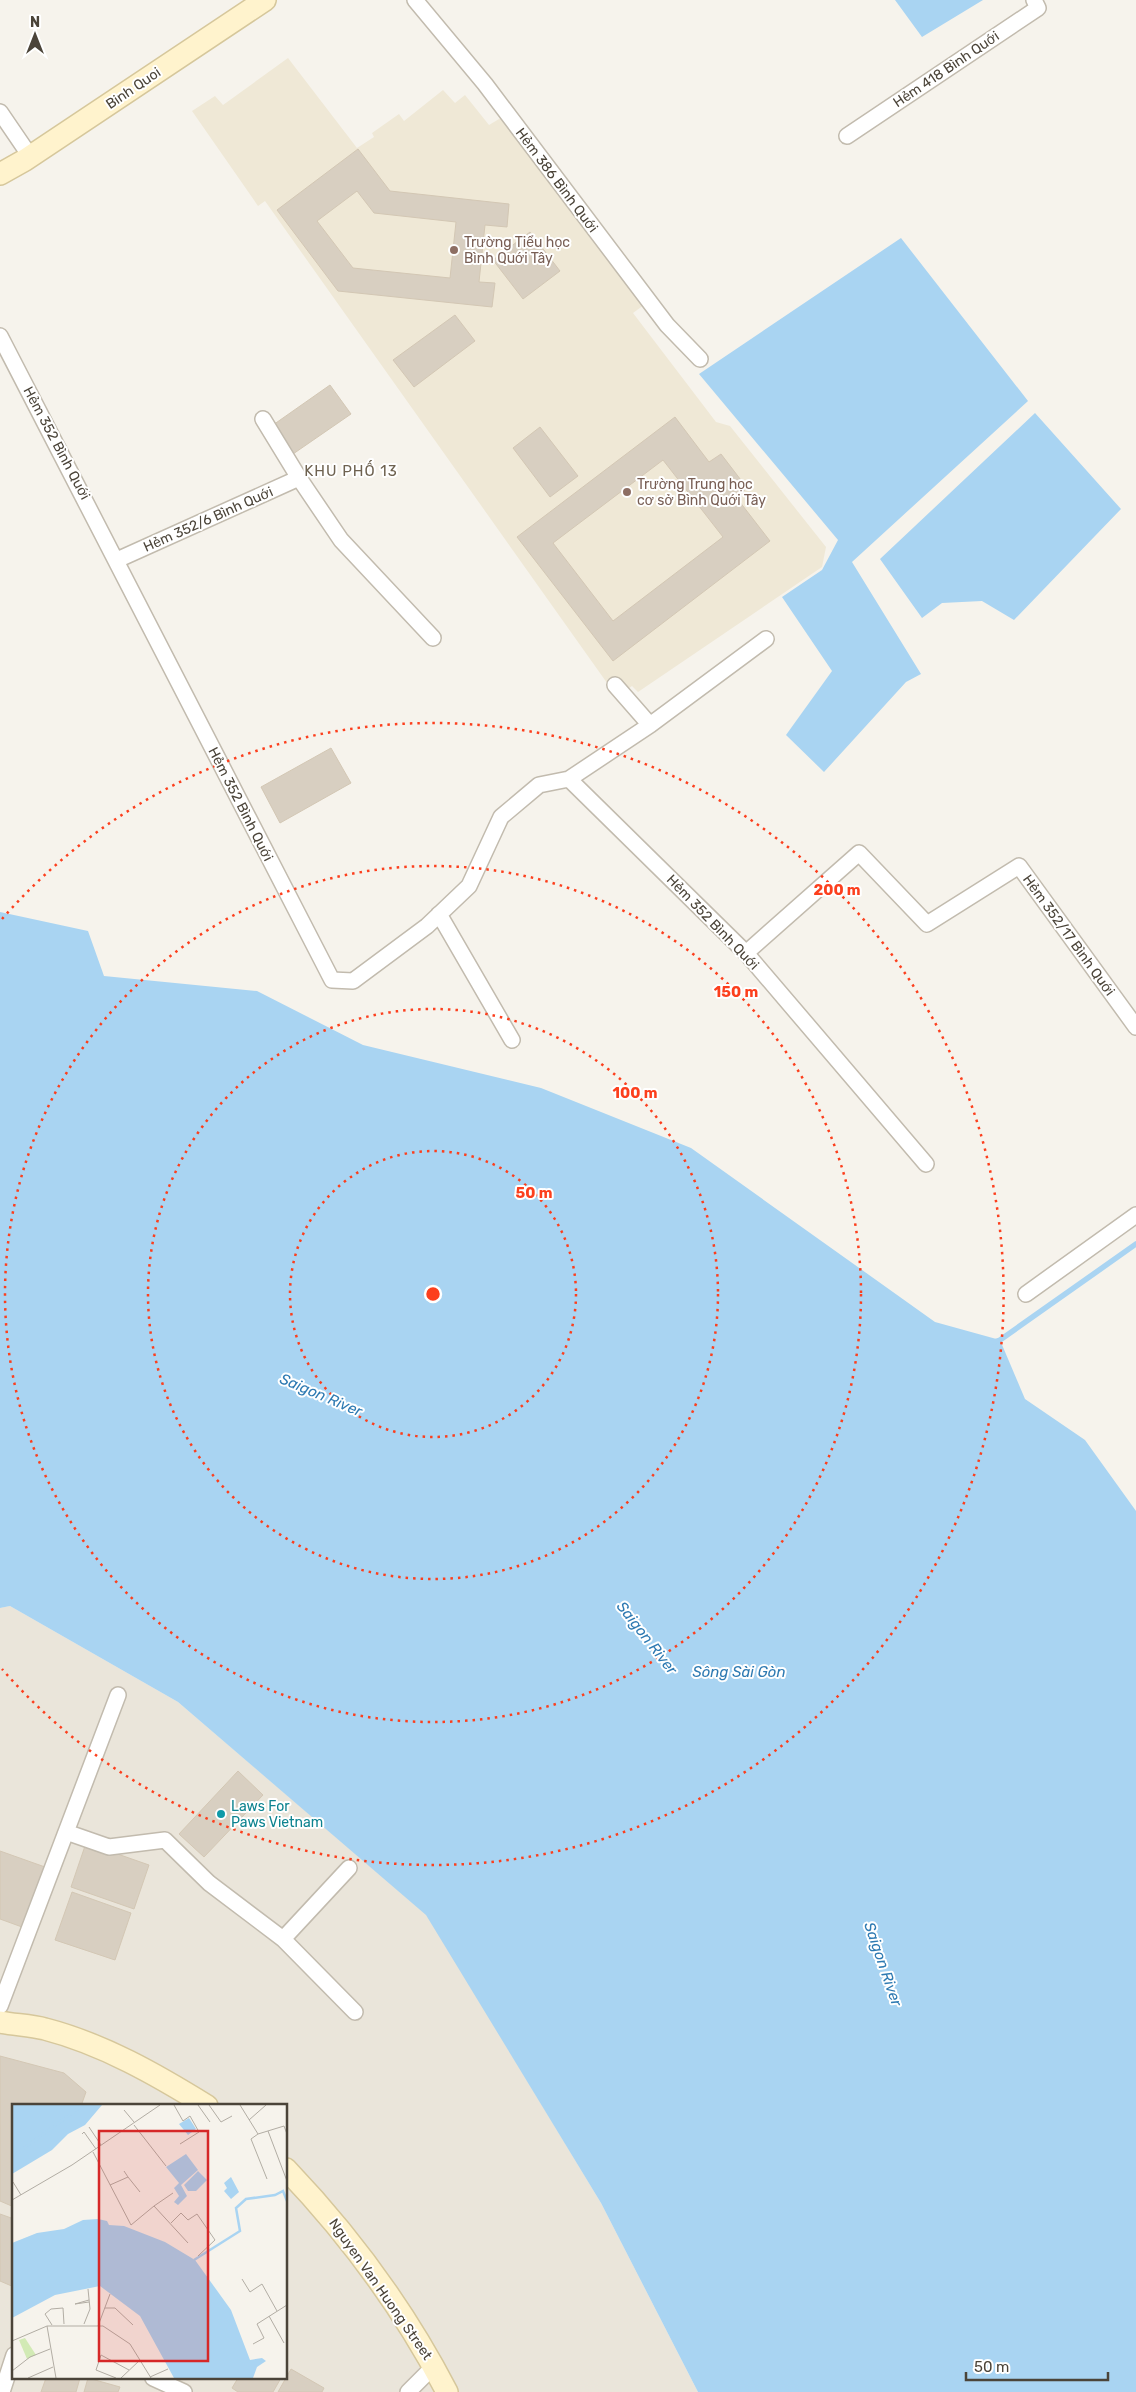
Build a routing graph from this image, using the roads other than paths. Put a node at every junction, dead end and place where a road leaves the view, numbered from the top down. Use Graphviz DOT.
graph roads {
  1 [pos="265,0"];
  2 [pos="415,0"];
  3 [pos="1041,3"];
  4 [pos="0,112"];
  5 [pos="847,136"];
  6 [pos="30,156"];
  7 [pos="0,174"];
  8 [pos="0,336"];
  9 [pos="700,359"];
  10 [pos="263,419"];
  11 [pos="298,478"];
  12 [pos="117,560"];
  13 [pos="433,638"];
  14 [pos="766,639"];
  15 [pos="615,686"];
  16 [pos="650,725"];
  17 [pos="570,779"];
  18 [pos="439,914"];
  19 [pos="746,953"];
  20 [pos="1136,1027"];
  21 [pos="512,1040"];
  22 [pos="926,1164"];
  23 [pos="1136,1215"];
  24 [pos="1026,1294"];
  25 [pos="118,1695"];
  26 [pos="66,1832"];
  27 [pos="349,1868"];
  28 [pos="283,1939"];
  29 [pos="0,2006"];
  30 [pos="355,2012"];
  31 [pos="0,2022"];
  32 [pos="204,2104"];
  33 [pos="288,2172"];
  34 [pos="12,2361"];
  35 [pos="434,2366"];
  36 [pos="157,2380"];
  37 [pos="2,2392"];
  38 [pos="184,2392"];
  39 [pos="408,2392"];
  40 [pos="447,2392"];
  1 -- 6 [label="main road, Binh Quoi"];
  2 -- 9 [label="street, Hẻm 386 Bình Quới"];
  3 -- 5 [label="street, Hẻm 418 Bình Quới"];
  4 -- 6 [label="street"];
  6 -- 7 [label="main road, Binh Quoi"];
  8 -- 12 [label="street, Hẻm 352 Bình Quới"];
  10 -- 11 [label="street"];
  11 -- 12 [label="street, Hẻm 352/6 Bình Quới"];
  11 -- 13 [label="street"];
  12 -- 18 [label="street, Hẻm 352 Bình Quới"];
  14 -- 16 [label="street, Hẻm 352 Bình Quới"];
  15 -- 16 [label="street"];
  16 -- 17 [label="street, Hẻm 352 Bình Quới"];
  17 -- 18 [label="street, Hẻm 352 Bình Quới"];
  17 -- 19 [label="street, Hẻm 352 Bình Quới"];
  18 -- 21 [label="street"];
  19 -- 20 [label="street, Hẻm 352/17 Bình Quới"];
  19 -- 22 [label="street, Hẻm 352 Bình Quới"];
  23 -- 24 [label="street"];
  25 -- 26 [label="street"];
  26 -- 28 [label="street"];
  26 -- 29 [label="street"];
  27 -- 28 [label="street"];
  28 -- 30 [label="street"];
  31 -- 32 [label="main road"];
  33 -- 35 [label="main road, Nguyen Van Huong Street"];
  34 -- 37 [label="street"];
  35 -- 39 [label="street"];
  35 -- 40 [label="main road, Nguyen Van Huong Street"];
  36 -- 38 [label="street"];
}
